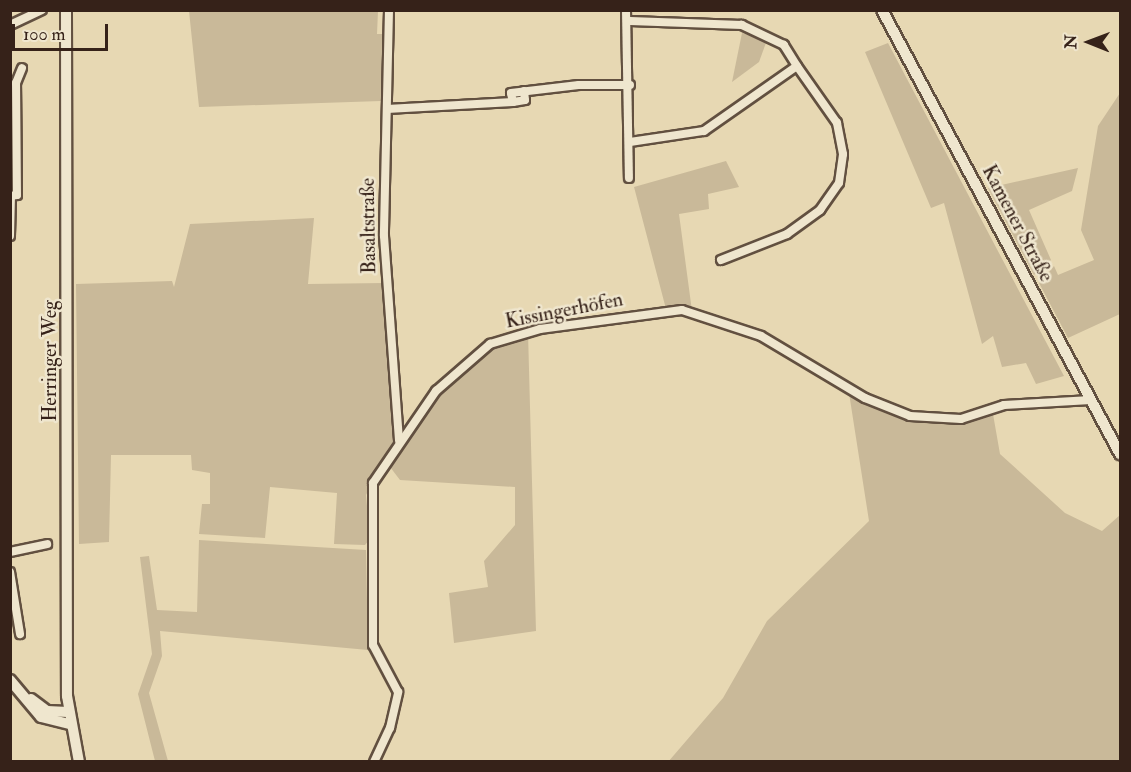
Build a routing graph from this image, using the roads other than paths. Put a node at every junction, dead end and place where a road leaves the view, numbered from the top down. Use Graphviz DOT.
graph roads {
  1 [pos="66,10"];
  2 [pos="389,10"];
  3 [pos="627,10"];
  4 [pos="882,10"];
  5 [pos="42,11"];
  6 [pos="630,21"];
  7 [pos="10,25"];
  8 [pos="797,66"];
  9 [pos="22,69"];
  10 [pos="630,85"];
  11 [pos="387,110"];
  12 [pos="630,141"];
  13 [pos="629,178"];
  14 [pos="11,196"];
  15 [pos="10,236"];
  16 [pos="721,260"];
  17 [pos="1091,400"];
  18 [pos="399,441"];
  19 [pos="1120,454"];
  20 [pos="47,544"];
  21 [pos="10,552"];
  22 [pos="10,572"];
  23 [pos="20,634"];
  24 [pos="10,672"];
  25 [pos="10,680"];
  26 [pos="68,712"];
  27 [pos="70,724"];
  28 [pos="79,762"];
  29 [pos="374,762"];
  1 -- 26 [label="main road, Herringer Weg"];
  2 -- 11 [label="street, Basaltstraße"];
  3 -- 6 [label="street"];
  4 -- 17 [label="main road, Kamener Straße"];
  5 -- 7 [label="street"];
  6 -- 8 [label="street"];
  6 -- 10 [label="street"];
  8 -- 12 [label="street"];
  8 -- 16 [label="street"];
  9 -- 14 [label="street"];
  10 -- 11 [label="street"];
  10 -- 12 [label="street"];
  11 -- 18 [label="street, Basaltstraße"];
  12 -- 13 [label="street"];
  14 -- 15 [label="street"];
  17 -- 18 [label="street, Kissingerhöfen"];
  17 -- 19 [label="main road, Kamener Straße"];
  18 -- 29 [label="street, Kissingerhöfen"];
  20 -- 21 [label="street"];
  22 -- 23 [label="street"];
  24 -- 26 [label="main road"];
  25 -- 27 [label="main road"];
  26 -- 27 [label="main road, Herringer Weg"];
  27 -- 28 [label="main road, Herringer Weg"];
}
